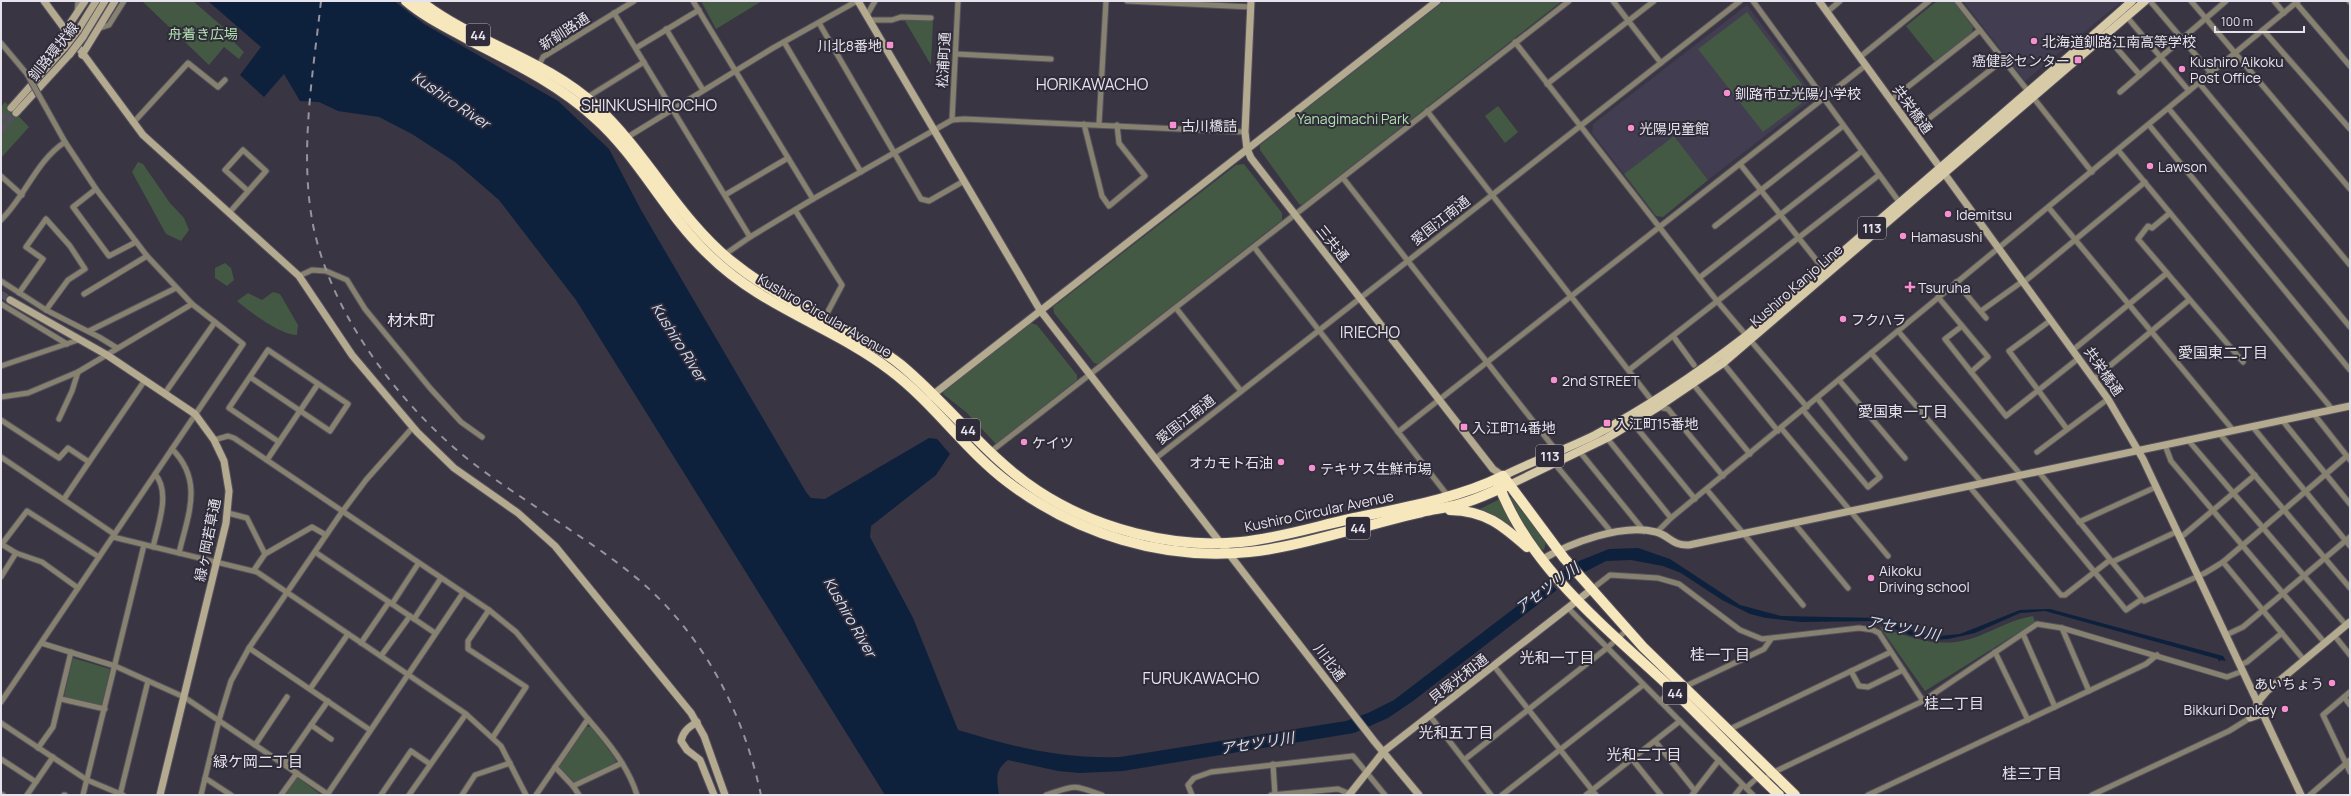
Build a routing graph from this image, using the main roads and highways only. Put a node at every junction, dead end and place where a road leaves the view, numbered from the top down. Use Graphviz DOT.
graph roads {
  1 [pos="406,1"];
  2 [pos="420,1"];
  3 [pos="2132,1"];
  4 [pos="2145,1"];
  5 [pos="536,71"];
  6 [pos="2030,94"];
  7 [pos="1942,171"];
  8 [pos="720,259"];
  9 [pos="1826,272"];
  10 [pos="1748,339"];
  11 [pos="929,398"];
  12 [pos="1656,404"];
  13 [pos="986,456"];
  14 [pos="1502,482"];
  15 [pos="1433,510"];
  16 [pos="1539,557"];
  17 [pos="1678,690"];
  18 [pos="1779,795"];
  19 [pos="1795,795"];
  1 -- 5 [label="highway, Kushiro Circular Avenue / 44"];
  2 -- 5 [label="highway, Kushiro Circular Avenue / 44"];
  3 -- 6 [label="main road, Kushiro Kanjo Line / 113"];
  4 -- 6 [label="main road, Kushiro Kanjo Line / 113"];
  5 -- 8 [label="highway, Kushiro Circular Avenue / 44"];
  5 -- 8 [label="highway, Kushiro Circular Avenue / 44"];
  6 -- 7 [label="main road, Kushiro Kanjo Line / 113"];
  7 -- 9 [label="main road, Kushiro Kanjo Line / 113"];
  7 -- 9 [label="main road, Kushiro Kanjo Line / 113"];
  8 -- 11 [label="highway, Kushiro Circular Avenue / 44"];
  8 -- 11 [label="highway, Kushiro Circular Avenue / 44"];
  9 -- 10 [label="main road, Kushiro Kanjo Line / 113"];
  10 -- 12 [label="main road, Kushiro Kanjo Line / 113"];
  10 -- 12 [label="main road, Kushiro Kanjo Line / 113"];
  11 -- 13 [label="highway, Kushiro Circular Avenue / 44"];
  12 -- 14 [label="main road, Kushiro Kanjo Line / 113"];
  12 -- 14 [label="main road, Kushiro Kanjo Line / 113"];
  13 -- 14 [label="highway, Kushiro Circular Avenue / 44"];
  13 -- 15 [label="highway, Kushiro Circular Avenue / 44"];
  14 -- 15 [label="highway, Kushiro Circular Avenue / 44"];
  14 -- 16 [label="highway, 44"];
  14 -- 17 [label="highway, 44"];
  15 -- 16 [label="highway, 44"];
  16 -- 17 [label="highway, 44"];
  17 -- 18 [label="highway, 44"];
  17 -- 19 [label="highway, 44"];
}
